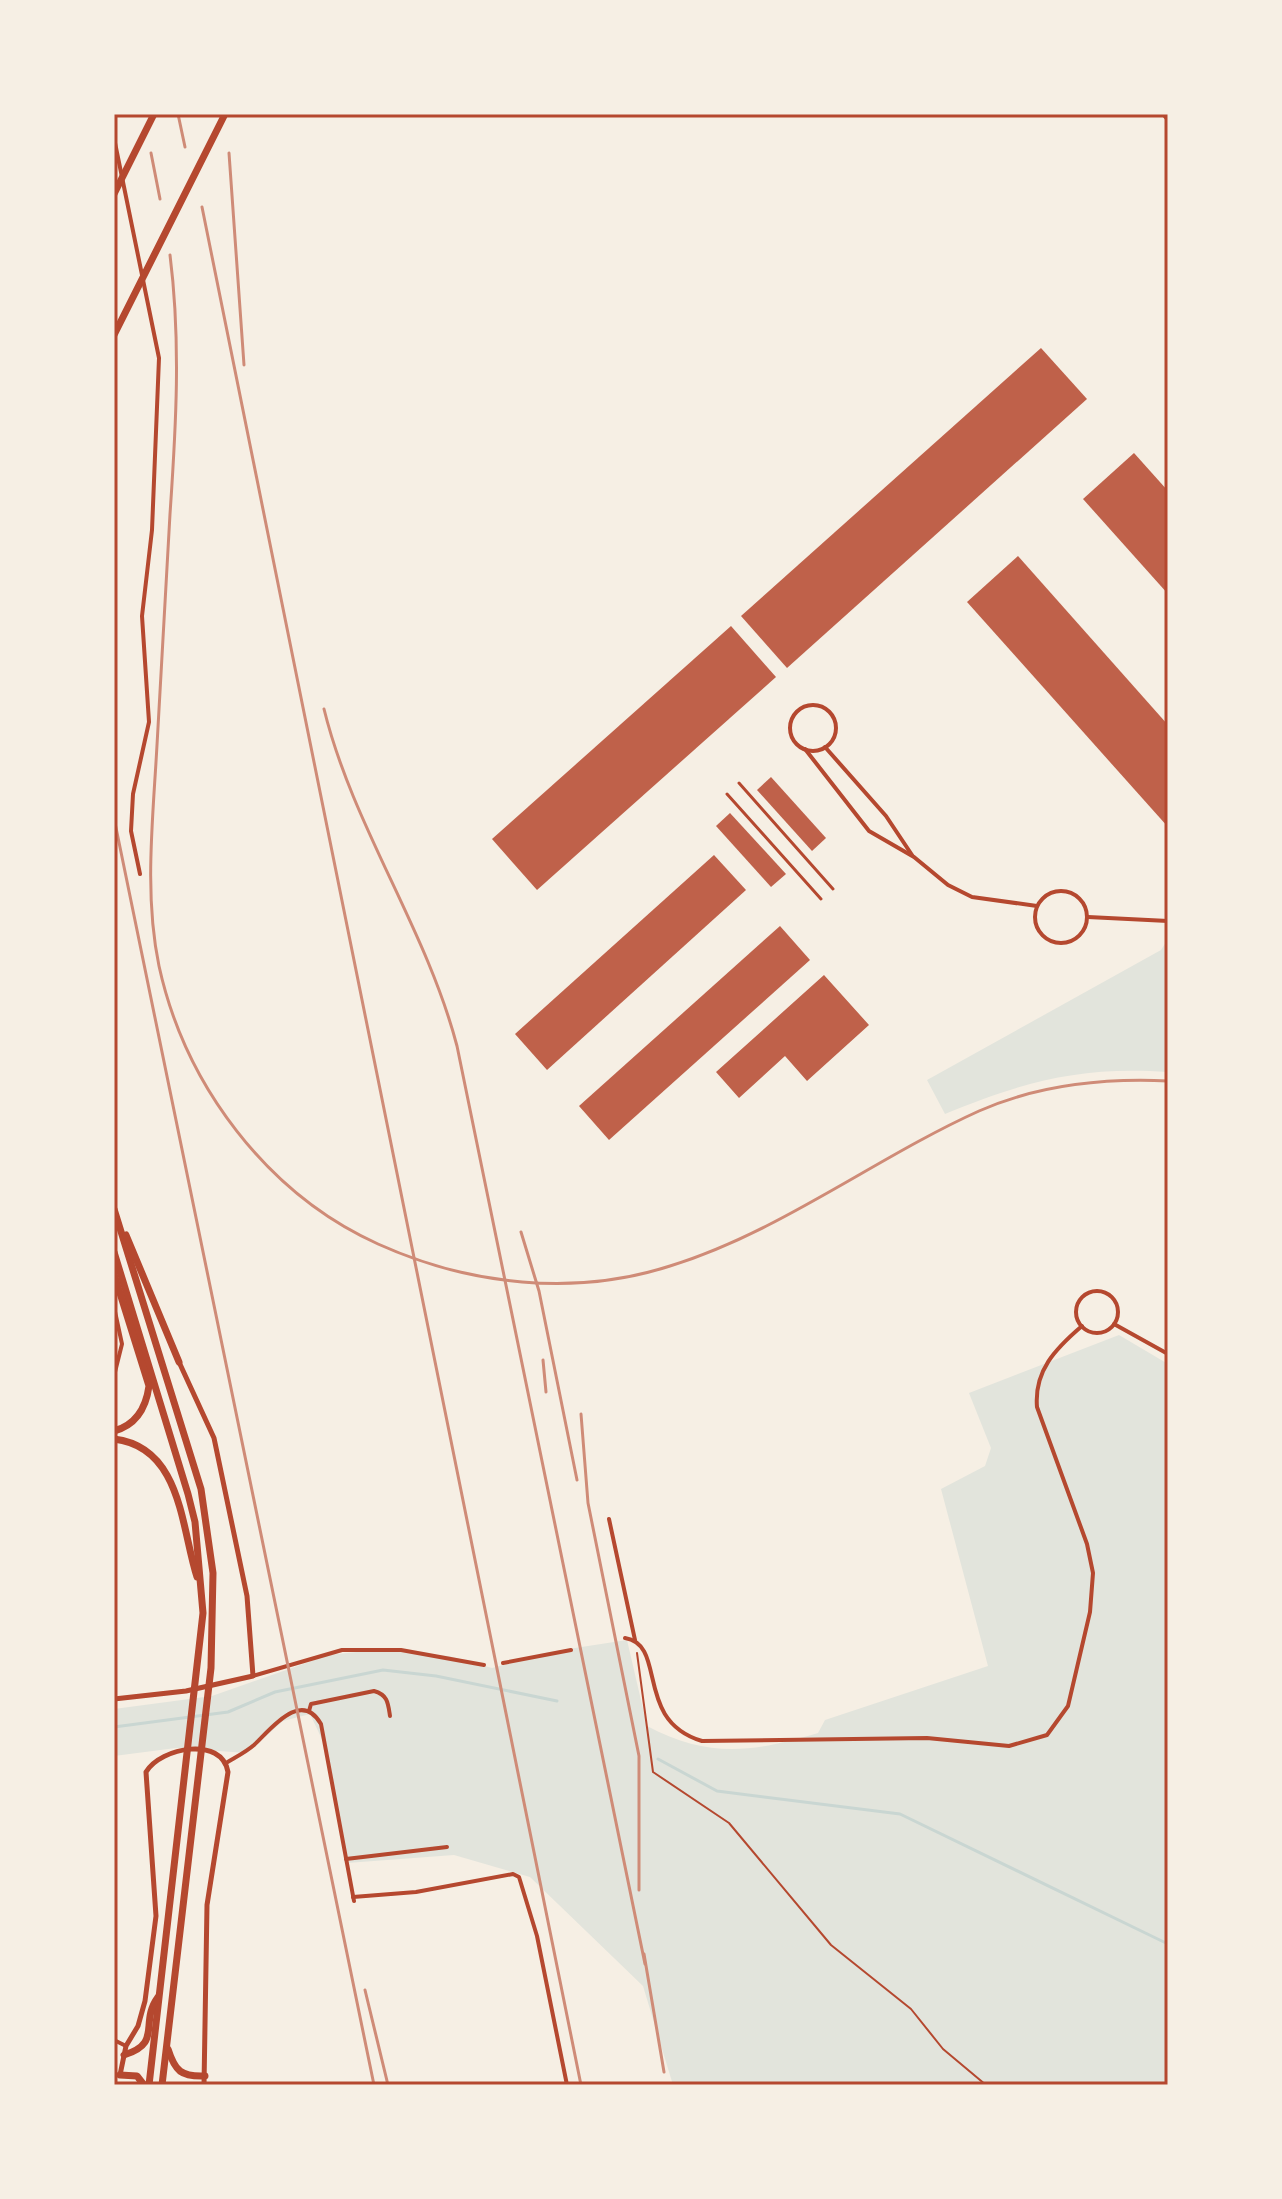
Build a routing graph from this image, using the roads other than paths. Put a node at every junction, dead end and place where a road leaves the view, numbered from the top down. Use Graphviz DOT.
graph roads {
  1 [pos="154,114"];
  2 [pos="225,114"];
  3 [pos="1163,114"];
  4 [pos="1168,120"];
  5 [pos="114,138"];
  6 [pos="114,194"];
  7 [pos="114,335"];
  8 [pos="825,747"];
  9 [pos="805,749"];
  10 [pos="739,783"];
  11 [pos="727,794"];
  12 [pos="914,857"];
  13 [pos="140,874"];
  14 [pos="833,889"];
  15 [pos="821,899"];
  16 [pos="1037,906"];
  17 [pos="1088,917"];
  18 [pos="1168,921"];
  19 [pos="115,1212"];
  20 [pos="114,1252"];
  21 [pos="114,1274"];
  22 [pos="114,1307"];
  23 [pos="1114,1324"];
  24 [pos="1082,1326"];
  25 [pos="1168,1354"];
  26 [pos="179,1362"];
  27 [pos="114,1376"];
  28 [pos="114,1431"];
  29 [pos="114,1439"];
  30 [pos="609,1519"];
  31 [pos="201,1589"];
  32 [pos="625,1638"];
  33 [pos="635,1640"];
  34 [pos="571,1650"];
  35 [pos="503,1663"];
  36 [pos="484,1665"];
  37 [pos="253,1676"];
  38 [pos="114,1699"];
  39 [pos="309,1711"];
  40 [pos="390,1716"];
  41 [pos="226,1763"];
  42 [pos="447,1847"];
  43 [pos="346,1859"];
  44 [pos="160,1996"];
  45 [pos="114,2040"];
  46 [pos="167,2046"];
  47 [pos="125,2051"];
  48 [pos="120,2075"];
  49 [pos="204,2081"];
  50 [pos="120,2085"];
  51 [pos="147,2085"];
  52 [pos="162,2085"];
  53 [pos="567,2085"];
  1 -- 6 [label="highway"];
  2 -- 7 [label="highway"];
  3 -- 4 [label="street"];
  5 -- 13 [label="street"];
  8 -- 9 [label="street"];
  8 -- 9 [label="street"];
  8 -- 12 [label="street"];
  9 -- 12 [label="street"];
  10 -- 14 [label="street"];
  11 -- 15 [label="street"];
  12 -- 16 [label="street"];
  16 -- 17 [label="street"];
  16 -- 17 [label="street"];
  17 -- 18 [label="street"];
  19 -- 26 [label="highway"];
  19 -- 46 [label="highway"];
  20 -- 31 [label="highway"];
  21 -- 28 [label="highway"];
  22 -- 27 [label="street"];
  23 -- 24 [label="street"];
  23 -- 24 [label="street"];
  23 -- 25 [label="street"];
  24 -- 33 [label="street"];
  26 -- 37 [label="street"];
  29 -- 31 [label="highway"];
  30 -- 33 [label="street"];
  31 -- 44 [label="highway"];
  32 -- 33 [label="street"];
  34 -- 35 [label="street"];
  36 -- 37 [label="street"];
  37 -- 38 [label="street"];
  39 -- 40 [label="street"];
  39 -- 41 [label="street"];
  39 -- 43 [label="street"];
  41 -- 47 [label="street"];
  41 -- 49 [label="street"];
  42 -- 43 [label="street"];
  43 -- 53 [label="street"];
  44 -- 47 [label="highway"];
  44 -- 51 [label="highway"];
  45 -- 47 [label="street"];
  46 -- 49 [label="highway"];
  46 -- 52 [label="highway"];
  47 -- 48 [label="street"];
  48 -- 50 [label="street"];
  48 -- 51 [label="highway"];
}
